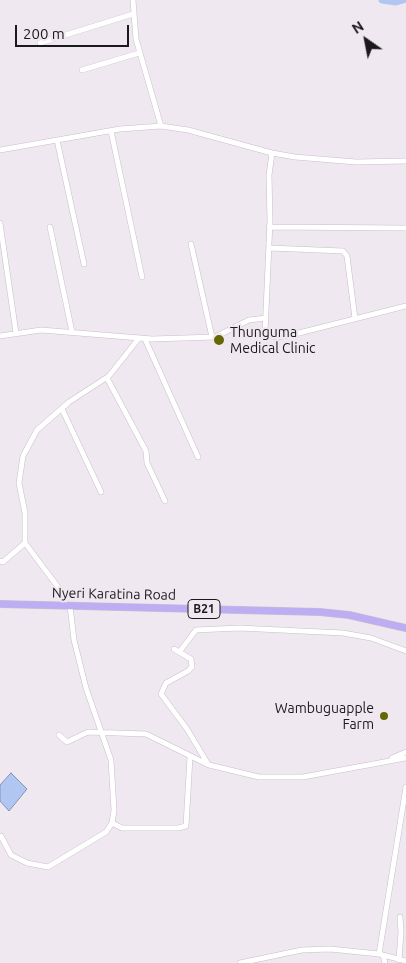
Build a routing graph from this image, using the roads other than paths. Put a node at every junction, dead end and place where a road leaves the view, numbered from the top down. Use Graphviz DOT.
graph roads {
  1 [pos="133,0"];
  2 [pos="133,14"];
  3 [pos="40,43"];
  4 [pos="139,53"];
  5 [pos="82,70"];
  6 [pos="161,126"];
  7 [pos="111,130"];
  8 [pos="57,140"];
  9 [pos="0,150"];
  10 [pos="272,154"];
  11 [pos="406,161"];
  12 [pos="0,223"];
  13 [pos="50,227"];
  14 [pos="269,227"];
  15 [pos="406,228"];
  16 [pos="191,244"];
  17 [pos="269,248"];
  18 [pos="84,264"];
  19 [pos="142,277"];
  20 [pos="406,306"];
  21 [pos="266,318"];
  22 [pos="355,319"];
  23 [pos="72,332"];
  24 [pos="16,333"];
  25 [pos="0,336"];
  26 [pos="212,337"];
  27 [pos="142,338"];
  28 [pos="106,378"];
  29 [pos="62,409"];
  30 [pos="198,457"];
  31 [pos="101,492"];
  32 [pos="165,501"];
  33 [pos="25,543"];
  34 [pos="0,561"];
  35 [pos="0,604"];
  36 [pos="68,607"];
  37 [pos="406,628"];
  38 [pos="406,651"];
  39 [pos="102,731"];
  40 [pos="59,735"];
  41 [pos="406,752"];
  42 [pos="190,757"];
  43 [pos="406,758"];
  44 [pos="382,762"];
  45 [pos="209,765"];
  46 [pos="406,787"];
  47 [pos="405,806"];
  48 [pos="112,823"];
  49 [pos="1,836"];
  50 [pos="400,917"];
  51 [pos="381,955"];
  52 [pos="399,961"];
  53 [pos="406,961"];
  54 [pos="240,963"];
  55 [pos="385,963"];
  1 -- 2 [label="street"];
  2 -- 3 [label="street"];
  2 -- 4 [label="street"];
  4 -- 5 [label="street"];
  4 -- 6 [label="street"];
  6 -- 7 [label="street"];
  6 -- 10 [label="street"];
  7 -- 8 [label="street"];
  7 -- 19 [label="street"];
  8 -- 9 [label="street"];
  8 -- 18 [label="street"];
  10 -- 11 [label="street"];
  10 -- 14 [label="street"];
  12 -- 24 [label="street"];
  13 -- 23 [label="street"];
  14 -- 15 [label="street"];
  14 -- 17 [label="street"];
  16 -- 26 [label="street"];
  17 -- 21 [label="street"];
  17 -- 22 [label="street"];
  20 -- 22 [label="street"];
  21 -- 22 [label="street"];
  21 -- 26 [label="street"];
  23 -- 24 [label="street"];
  23 -- 27 [label="street"];
  24 -- 25 [label="street"];
  26 -- 27 [label="street"];
  27 -- 28 [label="street"];
  27 -- 30 [label="street"];
  28 -- 29 [label="street"];
  28 -- 32 [label="street"];
  29 -- 31 [label="street"];
  29 -- 33 [label="street"];
  33 -- 34 [label="street"];
  33 -- 36 [label="street"];
  35 -- 36 [label="highway, Nyeri Karatina Road / B21"];
  36 -- 37 [label="highway, Nyeri Karatina Road / B21"];
  36 -- 39 [label="street"];
  38 -- 45 [label="street"];
  39 -- 40 [label="street"];
  39 -- 42 [label="street"];
  39 -- 48 [label="street"];
  41 -- 44 [label="street"];
  42 -- 45 [label="street"];
  42 -- 48 [label="street"];
  43 -- 44 [label="street"];
  44 -- 45 [label="street"];
  46 -- 47 [label="street"];
  47 -- 51 [label="street"];
  48 -- 49 [label="street"];
  50 -- 52 [label="street"];
  51 -- 52 [label="street"];
  51 -- 54 [label="street"];
  51 -- 55 [label="street"];
  52 -- 53 [label="street"];
}
